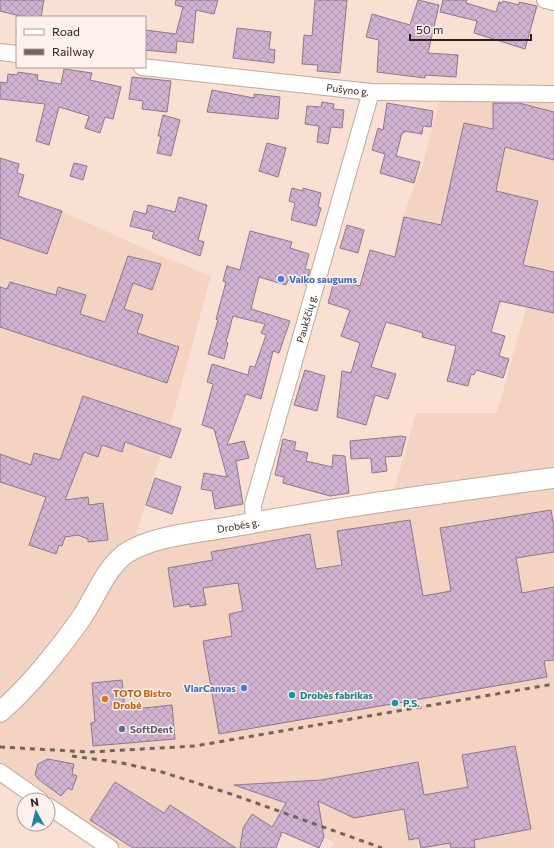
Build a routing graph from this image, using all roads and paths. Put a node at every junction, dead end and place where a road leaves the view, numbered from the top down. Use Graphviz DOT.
graph roads {
  1 [pos="545,0"];
  2 [pos="554,2"];
  3 [pos="0,52"];
  4 [pos="16,54"];
  5 [pos="146,67"];
  6 [pos="372,92"];
  7 [pos="554,94"];
  8 [pos="554,478"];
  9 [pos="254,522"];
  10 [pos="0,712"];
  11 [pos="0,772"];
  12 [pos="29,792"];
  13 [pos="56,812"];
  14 [pos="103,846"];
  1 -- 2 [label="street"];
  3 -- 4 [label="street"];
  5 -- 6 [label="street, Pušyno g."];
  6 -- 7 [label="street, Pušyno g."];
  6 -- 9 [label="street, Paukščių g."];
  8 -- 9 [label="street, Drobės g."];
  9 -- 10 [label="street, Drobės g."];
  11 -- 12 [label="street"];
  13 -- 14 [label="street"];
}
